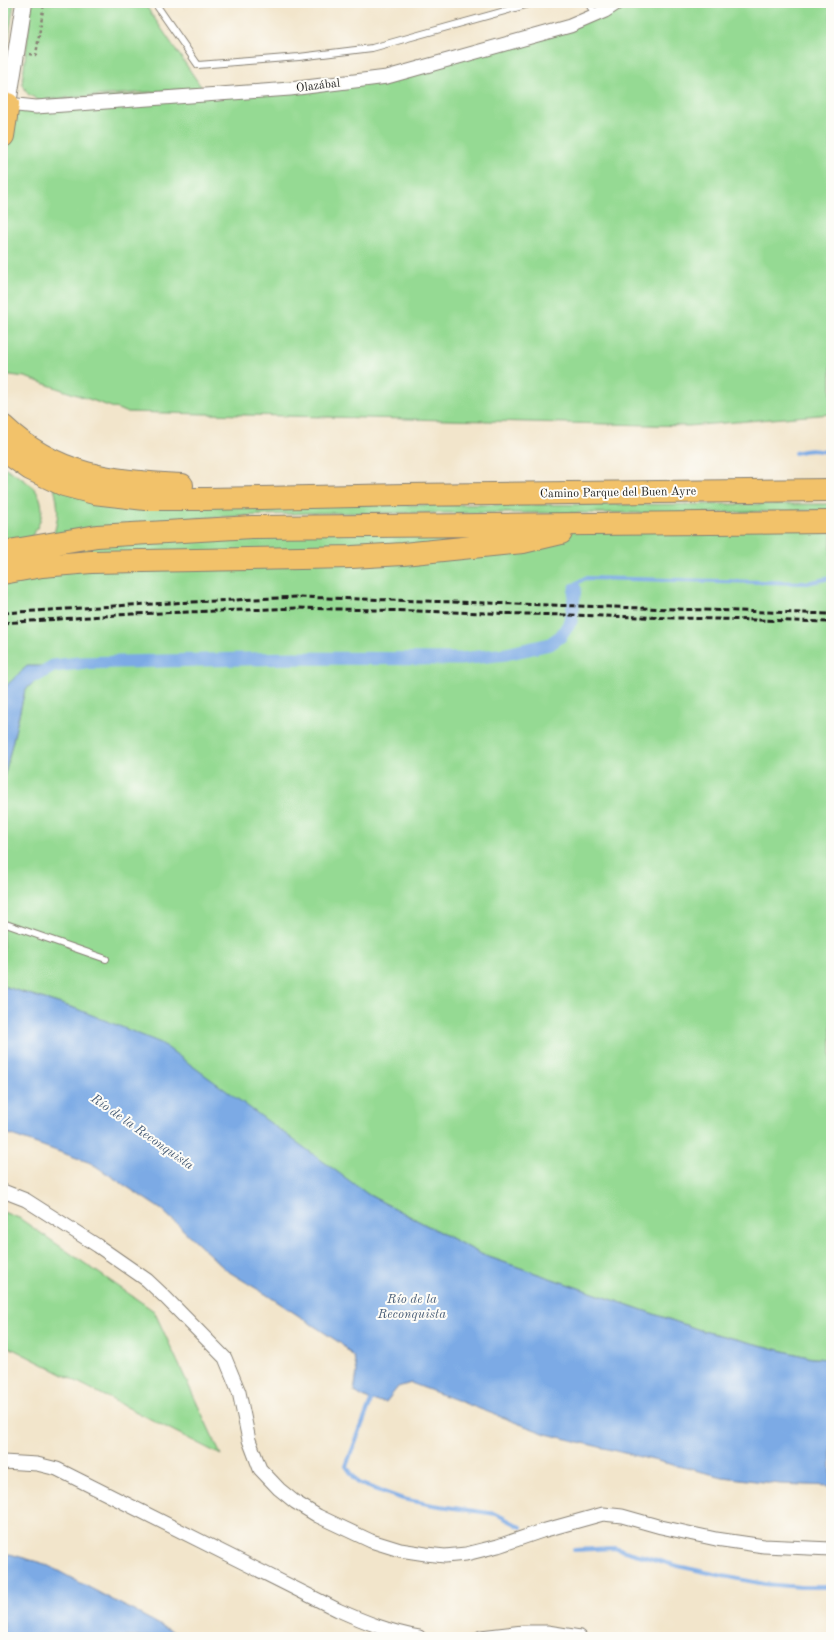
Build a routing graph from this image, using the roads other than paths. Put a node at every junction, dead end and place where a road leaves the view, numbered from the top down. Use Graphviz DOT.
graph roads {
  1 [pos="24,3"];
  2 [pos="155,3"];
  3 [pos="533,3"];
  4 [pos="588,3"];
  5 [pos="617,3"];
  6 [pos="601,11"];
  7 [pos="8,104"];
  8 [pos="3,136"];
  9 [pos="3,426"];
  10 [pos="3,450"];
  11 [pos="831,490"];
  12 [pos="405,495"];
  13 [pos="831,522"];
  14 [pos="597,524"];
  15 [pos="3,552"];
  16 [pos="3,573"];
  17 [pos="3,923"];
  18 [pos="106,959"];
  19 [pos="3,1191"];
  20 [pos="3,1462"];
  21 [pos="831,1549"];
  22 [pos="419,1637"];
  23 [pos="481,1637"];
  24 [pos="580,1637"];
  1 -- 7 [label="street"];
  2 -- 3 [label="lane"];
  4 -- 6 [label="lane"];
  5 -- 6 [label="street, Olazábal"];
  6 -- 7 [label="street, Olazábal"];
  7 -- 8 [label="highway"];
  9 -- 12 [label="highway"];
  10 -- 12 [label="highway"];
  11 -- 12 [label="highway, Camino Parque del Buen Ayre"];
  13 -- 14 [label="highway"];
  14 -- 15 [label="highway"];
  14 -- 16 [label="highway"];
  17 -- 18 [label="lane"];
  19 -- 21 [label="street"];
  20 -- 22 [label="street"];
  23 -- 24 [label="street"];
}
